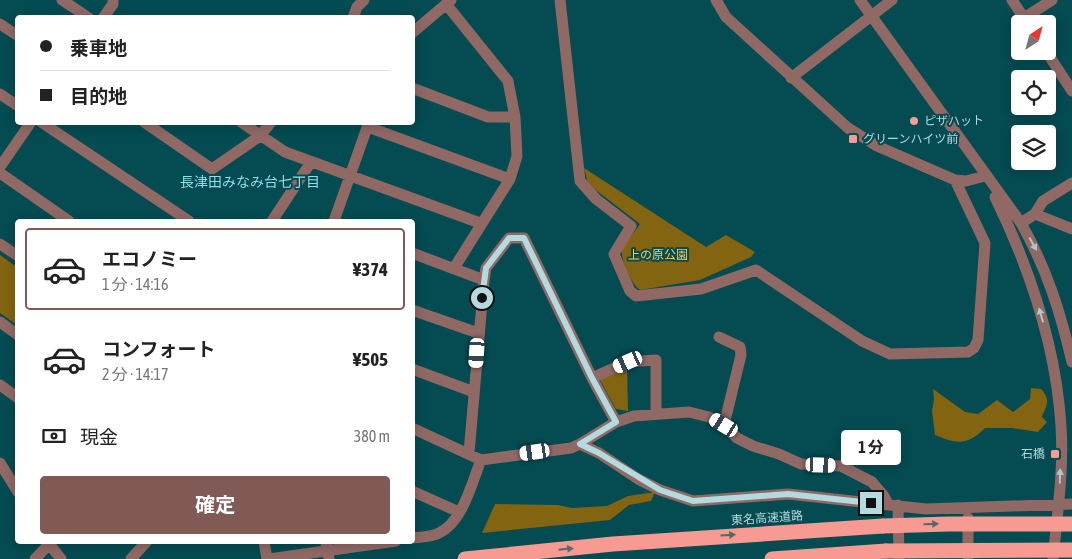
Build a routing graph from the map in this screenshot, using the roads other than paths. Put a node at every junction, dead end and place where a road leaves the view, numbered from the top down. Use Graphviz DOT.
graph roads {
  1 [pos="62,0"];
  2 [pos="112,0"];
  3 [pos="364,0"];
  4 [pos="560,0"];
  5 [pos="716,0"];
  6 [pos="860,0"];
  7 [pos="892,0"];
  8 [pos="1012,0"];
  9 [pos="1052,0"];
  10 [pos="449,2"];
  11 [pos="84,15"];
  12 [pos="105,15"];
  13 [pos="354,15"];
  14 [pos="871,15"];
  15 [pos="1022,15"];
  16 [pos="1033,15"];
  17 [pos="0,24"];
  18 [pos="415,30"];
  19 [pos="15,34"];
  20 [pos="1054,60"];
  21 [pos="1068,76"];
  22 [pos="791,78"];
  23 [pos="415,89"];
  24 [pos="1072,92"];
  25 [pos="0,94"];
  26 [pos="15,104"];
  27 [pos="515,117"];
  28 [pos="29,125"];
  29 [pos="46,125"];
  30 [pos="148,125"];
  31 [pos="245,125"];
  32 [pos="269,125"];
  33 [pos="368,125"];
  34 [pos="260,136"];
  35 [pos="311,162"];
  36 [pos="0,167"];
  37 [pos="0,173"];
  38 [pos="351,175"];
  39 [pos="985,176"];
  40 [pos="510,179"];
  41 [pos="955,180"];
  42 [pos="1072,183"];
  43 [pos="1035,214"];
  44 [pos="66,219"];
  45 [pos="188,219"];
  46 [pos="273,219"];
  47 [pos="335,219"];
  48 [pos="1021,222"];
  49 [pos="480,223"];
  50 [pos="1072,229"];
  51 [pos="0,244"];
  52 [pos="15,254"];
  53 [pos="415,254"];
  54 [pos="454,268"];
  55 [pos="484,280"];
  56 [pos="415,311"];
  57 [pos="0,322"];
  58 [pos="15,332"];
  59 [pos="478,333"];
  60 [pos="719,337"];
  61 [pos="1072,362"];
  62 [pos="415,370"];
  63 [pos="592,378"];
  64 [pos="0,385"];
  65 [pos="474,392"];
  66 [pos="15,396"];
  67 [pos="656,414"];
  68 [pos="616,422"];
  69 [pos="724,425"];
  70 [pos="415,429"];
  71 [pos="580,444"];
  72 [pos="469,453"];
  73 [pos="482,460"];
  74 [pos="0,463"];
  75 [pos="15,487"];
  76 [pos="415,492"];
  77 [pos="1072,504"];
  78 [pos="893,505"];
  79 [pos="1058,506"];
  80 [pos="968,508"];
  81 [pos="459,512"];
  82 [pos="1072,524"];
  83 [pos="415,538"];
  84 [pos="47,544"];
  85 [pos="50,544"];
  86 [pos="144,544"];
  87 [pos="265,544"];
  88 [pos="326,544"];
  89 [pos="377,544"];
  90 [pos="1072,550"];
  91 [pos="892,555"];
  92 [pos="35,559"];
  93 [pos="61,559"];
  94 [pos="131,559"];
  95 [pos="268,559"];
  96 [pos="329,559"];
  97 [pos="465,559"];
  98 [pos="772,559"];
  99 [pos="968,559"];
  100 [pos="1053,559"];
  1 -- 11 [label="street"];
  2 -- 12 [label="street"];
  3 -- 13 [label="street"];
  4 -- 41 [label="street"];
  5 -- 22 [label="street"];
  6 -- 14 [label="street"];
  7 -- 14 [label="street"];
  8 -- 15 [label="street"];
  9 -- 16 [label="street"];
  10 -- 18 [label="street"];
  10 -- 27 [label="street"];
  14 -- 22 [label="street"];
  14 -- 39 [label="street"];
  17 -- 19 [label="street"];
  20 -- 21 [label="street"];
  21 -- 24 [label="street"];
  22 -- 41 [label="street"];
  23 -- 27 [label="street"];
  25 -- 26 [label="street"];
  27 -- 40 [label="street"];
  28 -- 36 [label="street"];
  29 -- 45 [label="street"];
  30 -- 34 [label="street"];
  31 -- 34 [label="street"];
  32 -- 34 [label="street"];
  33 -- 38 [label="street"];
  33 -- 40 [label="street"];
  34 -- 35 [label="street"];
  35 -- 38 [label="street"];
  35 -- 46 [label="street"];
  37 -- 44 [label="street"];
  38 -- 47 [label="street"];
  38 -- 49 [label="street"];
  39 -- 41 [label="street"];
  39 -- 48 [label="street"];
  79 -- 39 [label="street, one-way"];
  40 -- 49 [label="street"];
  42 -- 43 [label="street"];
  43 -- 48 [label="street"];
  43 -- 50 [label="street"];
  48 -- 61 [label="street, one-way"];
  49 -- 54 [label="street"];
  51 -- 52 [label="street"];
  53 -- 54 [label="street"];
  54 -- 55 [label="street"];
  55 -- 59 [label="street"];
  55 -- 63 [label="street"];
  56 -- 59 [label="street"];
  57 -- 58 [label="street"];
  59 -- 65 [label="street"];
  60 -- 69 [label="street"];
  62 -- 65 [label="street"];
  63 -- 67 [label="street"];
  63 -- 68 [label="street"];
  64 -- 66 [label="street"];
  65 -- 72 [label="street"];
  67 -- 68 [label="street"];
  67 -- 69 [label="street"];
  68 -- 71 [label="street"];
  69 -- 78 [label="street"];
  70 -- 72 [label="street"];
  71 -- 73 [label="street"];
  71 -- 78 [label="street"];
  72 -- 73 [label="street"];
  73 -- 81 [label="street"];
  74 -- 75 [label="street"];
  76 -- 81 [label="street"];
  77 -- 79 [label="street"];
  78 -- 80 [label="street"];
  78 -- 91 [label="street"];
  79 -- 80 [label="street"];
  79 -- 100 [label="street"];
  80 -- 99 [label="street"];
  81 -- 83 [label="street"];
  97 -- 82 [label="highway, 東名高速道路, one-way, bridge"];
  84 -- 92 [label="street"];
  85 -- 93 [label="street"];
  86 -- 94 [label="street"];
  87 -- 95 [label="street"];
  88 -- 96 [label="street, bridge"];
  89 -- 95 [label="street"];
  90 -- 91 [label="highway, bridge"];
  91 -- 98 [label="highway"];
}
